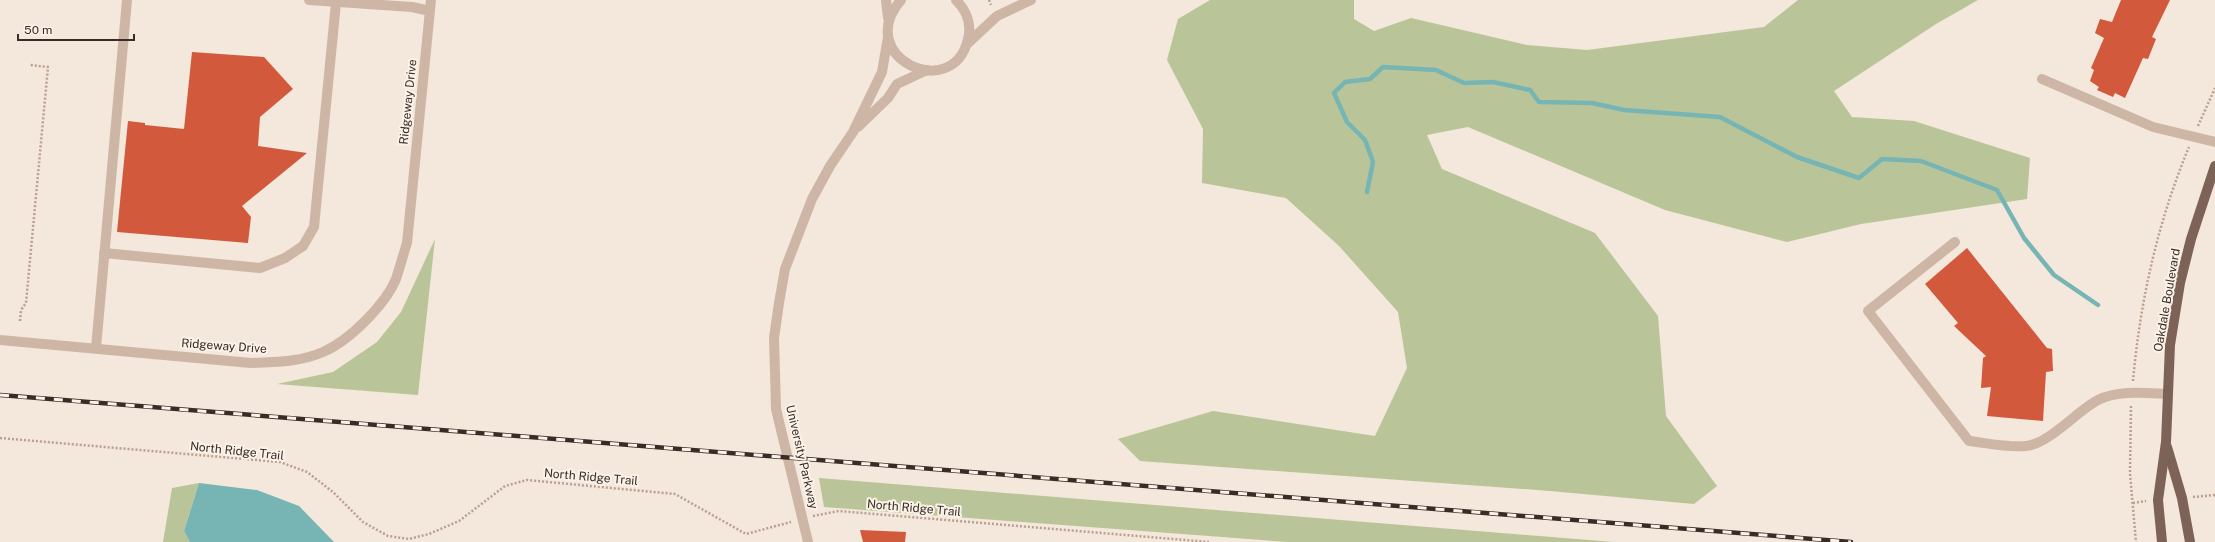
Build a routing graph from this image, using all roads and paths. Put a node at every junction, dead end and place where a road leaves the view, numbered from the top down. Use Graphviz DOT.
graph roads {
  1 [pos="127,0"];
  2 [pos="309,0"];
  3 [pos="430,0"];
  4 [pos="886,0"];
  5 [pos="901,0"];
  6 [pos="956,0"];
  7 [pos="1031,0"];
  8 [pos="336,2"];
  9 [pos="430,11"];
  10 [pos="889,21"];
  11 [pos="888,37"];
  12 [pos="967,44"];
  13 [pos="30,65"];
  14 [pos="927,70"];
  15 [pos="2042,80"];
  16 [pos="2215,88"];
  17 [pos="853,132"];
  18 [pos="2194,136"];
  19 [pos="2215,142"];
  20 [pos="2215,166"];
  21 [pos="1955,242"];
  22 [pos="104,253"];
  23 [pos="20,321"];
  24 [pos="0,340"];
  25 [pos="96,348"];
  26 [pos="2132,392"];
  27 [pos="2167,394"];
  28 [pos="0,438"];
  29 [pos="2166,442"];
  30 [pos="802,518"];
  31 [pos="808,542"];
  32 [pos="1209,542"];
  33 [pos="2136,542"];
  34 [pos="2162,542"];
  35 [pos="2190,542"];
  1 -- 22 [label="street"];
  2 -- 8 [label="street"];
  3 -- 9 [label="street, Ridgeway Drive"];
  4 -- 10 [label="street"];
  5 -- 10 [label="street"];
  6 -- 12 [label="street"];
  7 -- 12 [label="street"];
  8 -- 9 [label="street"];
  8 -- 22 [label="street"];
  9 -- 25 [label="street, Ridgeway Drive"];
  10 -- 11 [label="street, University Parkway"];
  11 -- 14 [label="street"];
  11 -- 17 [label="street, University Parkway"];
  12 -- 14 [label="street"];
  13 -- 23 [label="path"];
  14 -- 17 [label="street, University Parkway"];
  15 -- 18 [label="street"];
  16 -- 18 [label="path"];
  17 -- 30 [label="street, University Parkway"];
  18 -- 19 [label="street"];
  18 -- 26 [label="path"];
  20 -- 27 [label="main road, Oakdale Boulevard"];
  21 -- 26 [label="street"];
  22 -- 25 [label="street"];
  24 -- 25 [label="street, Ridgeway Drive"];
  26 -- 27 [label="street"];
  26 -- 33 [label="path"];
  27 -- 29 [label="main road, Oakdale Boulevard"];
  28 -- 30 [label="path, North Ridge Trail"];
  29 -- 34 [label="main road, Oakdale Boulevard"];
  29 -- 35 [label="main road, Oakdale Boulevard"];
  30 -- 31 [label="street, University Parkway"];
  30 -- 32 [label="path, North Ridge Trail"];
}
